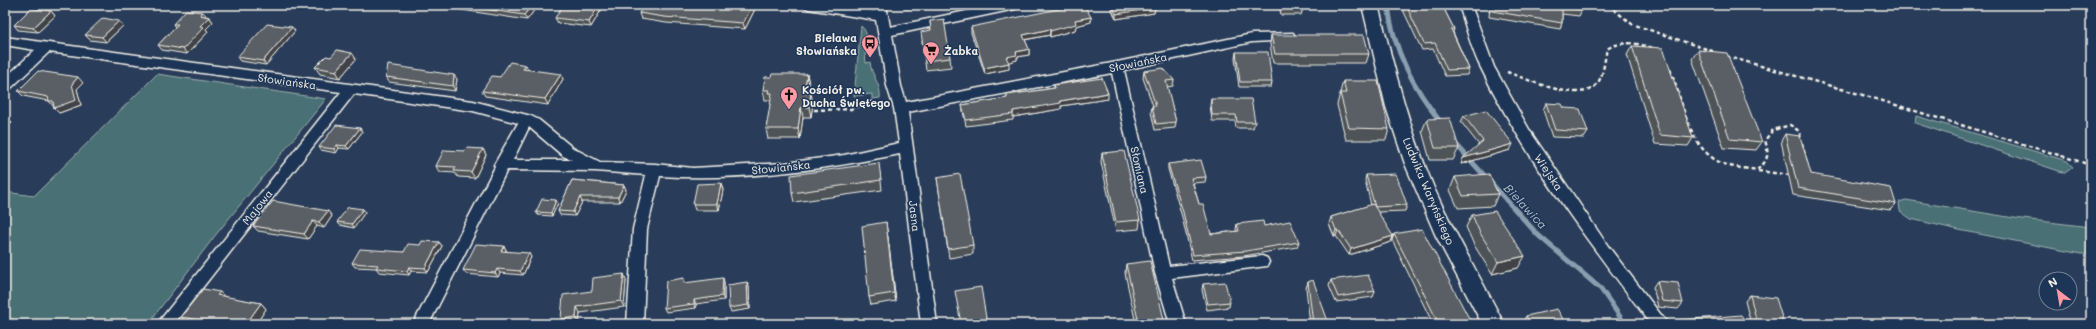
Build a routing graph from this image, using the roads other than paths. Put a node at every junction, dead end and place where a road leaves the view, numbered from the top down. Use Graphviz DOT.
graph roads {
  1 [pos="808,5"];
  2 [pos="1015,5"];
  3 [pos="1370,5"];
  4 [pos="1464,5"];
  5 [pos="880,10"];
  6 [pos="885,32"];
  7 [pos="1303,36"];
  8 [pos="5,41"];
  9 [pos="47,46"];
  10 [pos="1117,67"];
  11 [pos="5,86"];
  12 [pos="350,90"];
  13 [pos="901,108"];
  14 [pos="526,120"];
  15 [pos="906,147"];
  16 [pos="501,165"];
  17 [pos="598,166"];
  18 [pos="655,169"];
  19 [pos="1262,262"];
  20 [pos="1163,273"];
  21 [pos="165,324"];
  22 [pos="421,324"];
  23 [pos="635,324"];
  24 [pos="930,324"];
  25 [pos="1178,324"];
  26 [pos="1493,324"];
  27 [pos="1660,324"];
  1 -- 5 [label="street"];
  2 -- 6 [label="street"];
  3 -- 26 [label="main road, Ludwika Waryńskiego"];
  4 -- 27 [label="street, Wiejska"];
  5 -- 6 [label="street, Jasna"];
  6 -- 13 [label="street, Jasna"];
  7 -- 10 [label="street, Słowiańska"];
  8 -- 9 [label="street, Słowiańska"];
  9 -- 11 [label="street"];
  9 -- 12 [label="street, Słowiańska"];
  10 -- 13 [label="street, Słowiańska"];
  10 -- 20 [label="street, Słomiana"];
  12 -- 14 [label="street, Słowiańska"];
  12 -- 21 [label="street, Majowa"];
  13 -- 15 [label="street, Jasna"];
  14 -- 16 [label="street"];
  14 -- 17 [label="street, Słowiańska"];
  15 -- 18 [label="street, Słowiańska"];
  15 -- 24 [label="street, Jasna"];
  16 -- 17 [label="street, Słowiańska"];
  16 -- 22 [label="street"];
  17 -- 18 [label="street, Słowiańska"];
  18 -- 23 [label="street"];
  19 -- 20 [label="street"];
  20 -- 25 [label="street, Słomiana"];
}
